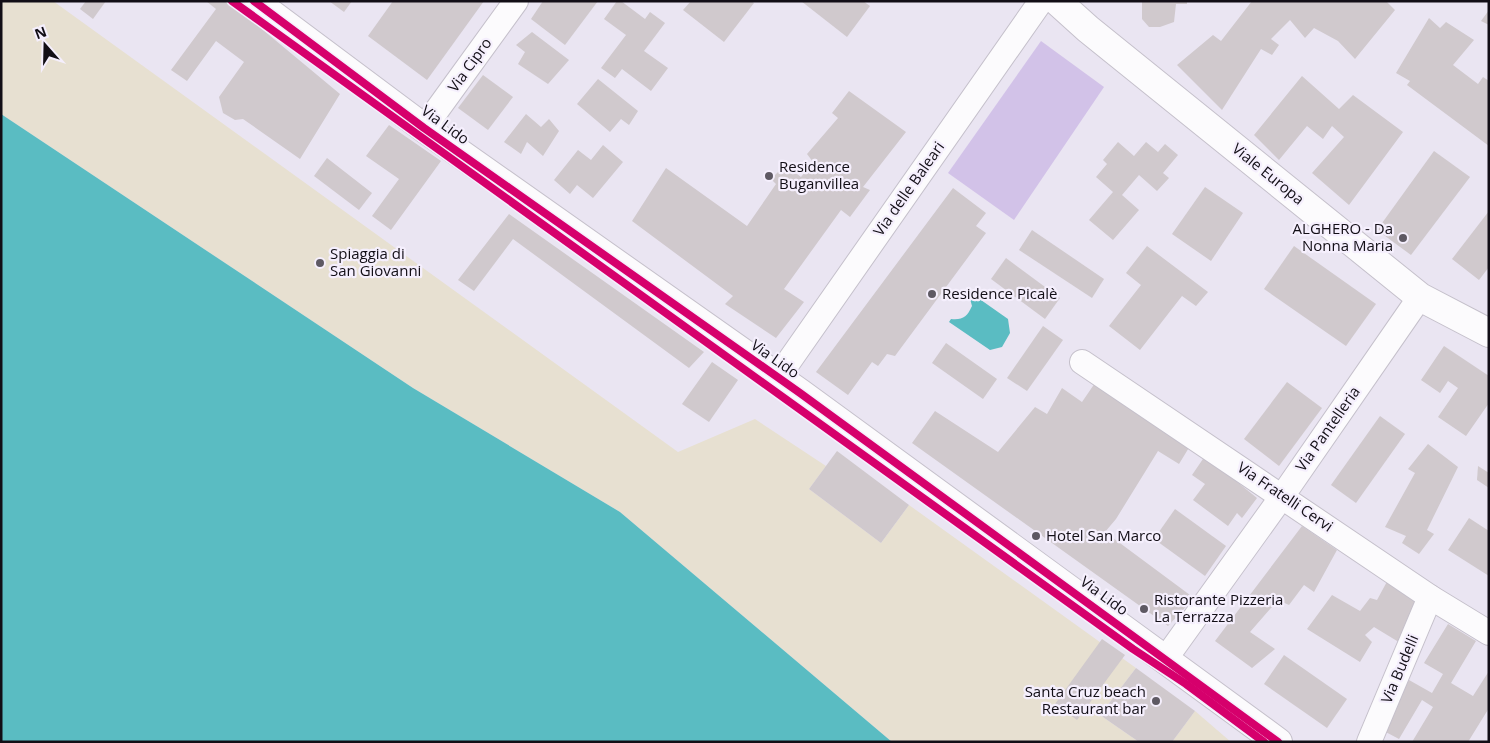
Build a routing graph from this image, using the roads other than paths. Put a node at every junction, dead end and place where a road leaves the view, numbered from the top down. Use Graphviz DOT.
graph roads {
  1 [pos="254,1"];
  2 [pos="516,1"];
  3 [pos="1042,1"];
  4 [pos="1057,1"];
  5 [pos="424,128"];
  6 [pos="1420,297"];
  7 [pos="1489,333"];
  8 [pos="1082,362"];
  9 [pos="778,377"];
  10 [pos="1283,495"];
  11 [pos="1430,596"];
  12 [pos="1489,633"];
  13 [pos="1166,658"];
  14 [pos="1278,742"];
  15 [pos="1369,742"];
  1 -- 5 [label="street, Via Lido"];
  2 -- 5 [label="street, Via Cipro"];
  3 -- 9 [label="street, Via delle Baleari"];
  4 -- 6 [label="street, Viale Europa"];
  5 -- 9 [label="street, Via Lido"];
  6 -- 7 [label="street, Viale Europa"];
  6 -- 10 [label="street, Via Pantelleria"];
  8 -- 10 [label="street, Via Fratelli Cervi"];
  9 -- 13 [label="street, Via Lido"];
  10 -- 11 [label="street, Via Fratelli Cervi"];
  10 -- 13 [label="street, Via Pantelleria"];
  11 -- 12 [label="street, Via Fratelli Cervi"];
  11 -- 15 [label="street, Via Budelli"];
  13 -- 14 [label="street, Via Lido"];
}
